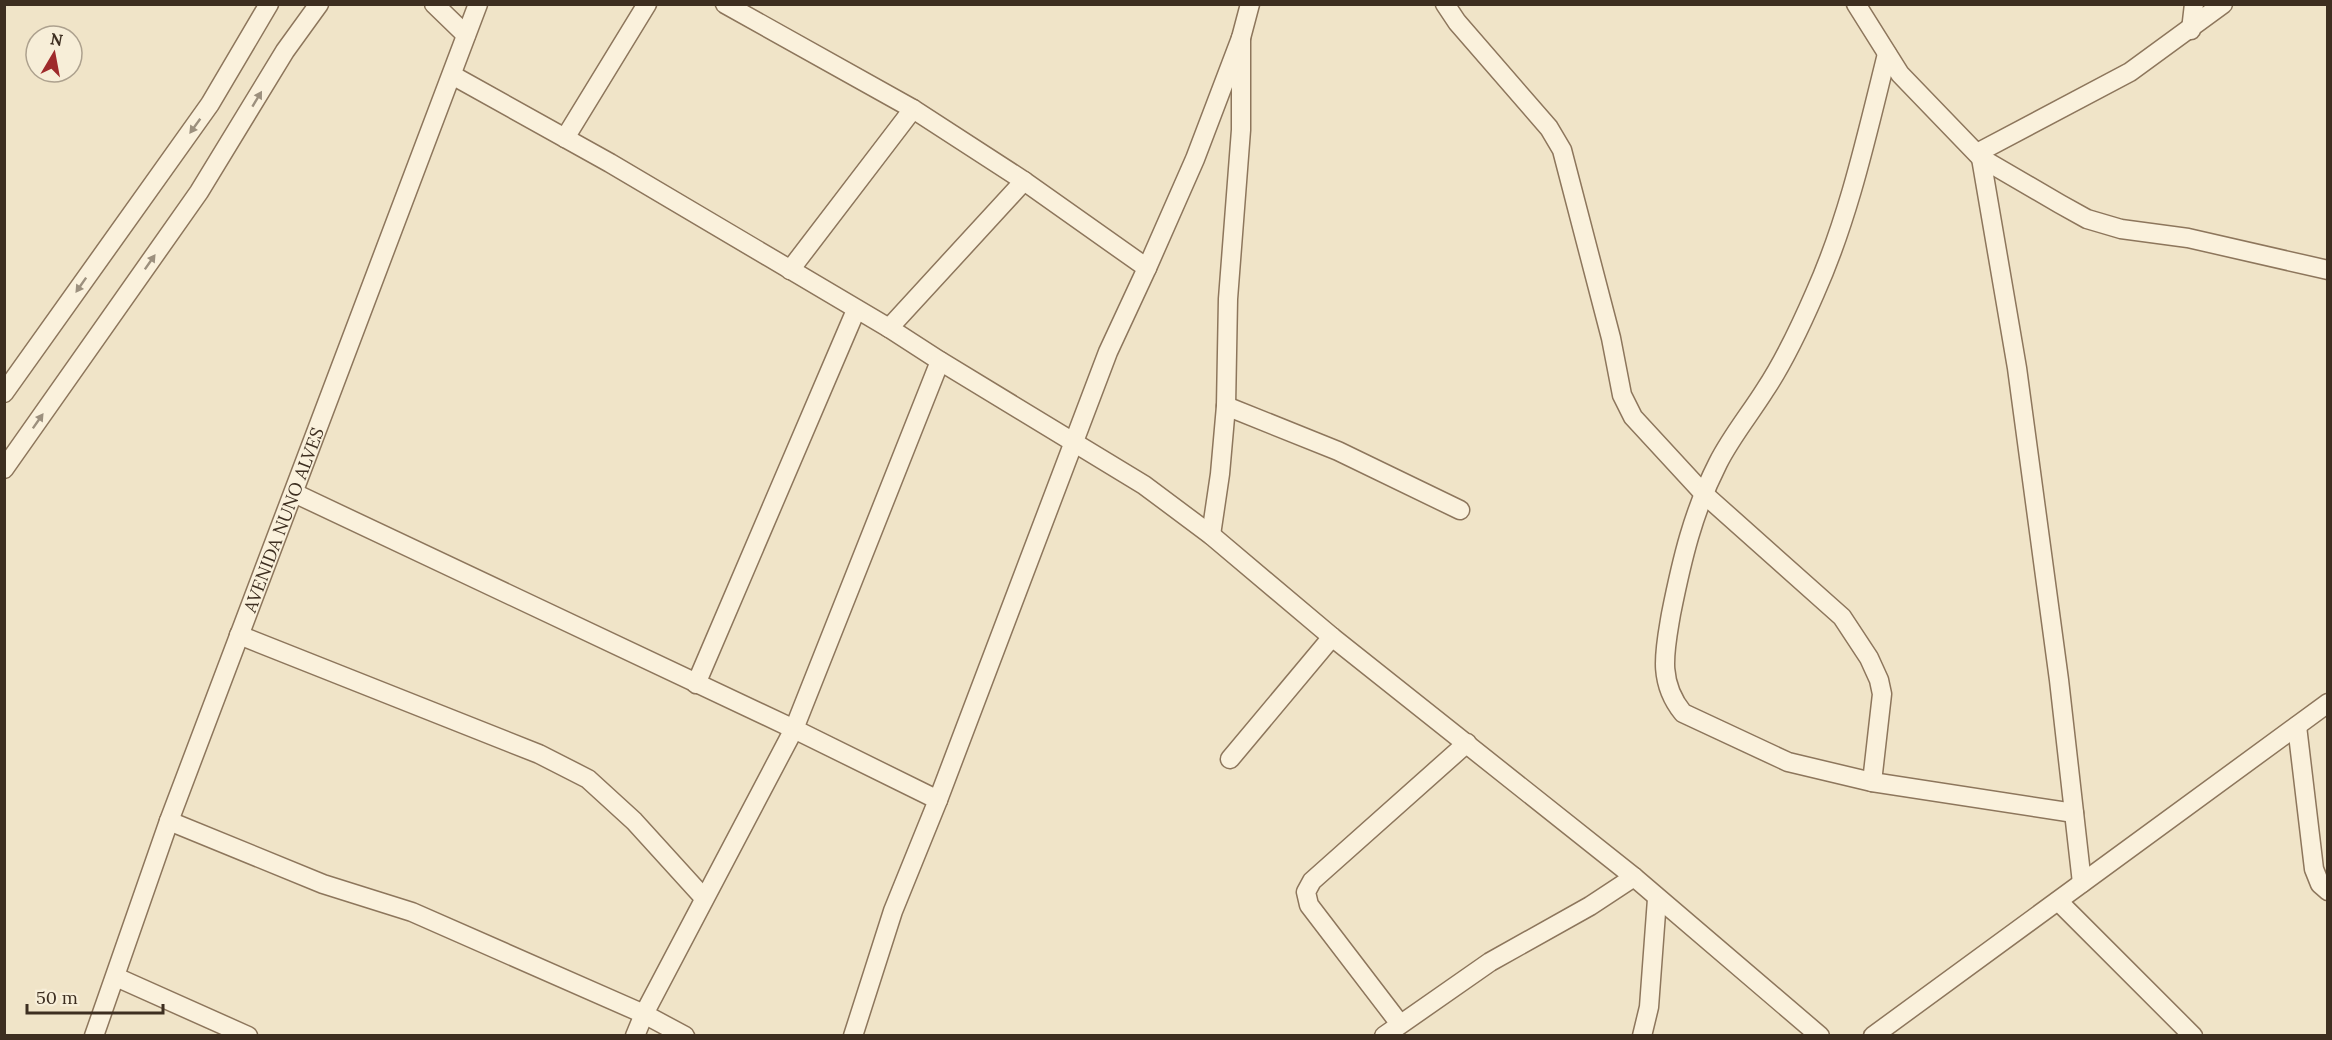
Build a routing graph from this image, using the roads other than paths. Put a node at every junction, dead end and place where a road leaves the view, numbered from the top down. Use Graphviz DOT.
graph roads {
  1 [pos="269,4"];
  2 [pos="319,4"];
  3 [pos="434,4"];
  4 [pos="478,4"];
  5 [pos="647,4"];
  6 [pos="725,4"];
  7 [pos="1250,4"];
  8 [pos="1445,4"];
  9 [pos="1856,4"];
  10 [pos="2194,4"];
  11 [pos="2223,4"];
  12 [pos="2191,30"];
  13 [pos="466,35"];
  14 [pos="1241,38"];
  15 [pos="1887,54"];
  16 [pos="452,75"];
  17 [pos="913,109"];
  18 [pos="565,138"];
  19 [pos="1979,156"];
  20 [pos="1024,181"];
  21 [pos="1148,268"];
  22 [pos="790,270"];
  23 [pos="2328,270"];
  24 [pos="856,310"];
  25 [pos="890,328"];
  26 [pos="940,361"];
  27 [pos="4,393"];
  28 [pos="1226,406"];
  29 [pos="1075,442"];
  30 [pos="4,469"];
  31 [pos="294,494"];
  32 [pos="1704,494"];
  33 [pos="1460,510"];
  34 [pos="1211,535"];
  35 [pos="239,635"];
  36 [pos="1332,637"];
  37 [pos="696,684"];
  38 [pos="2328,704"];
  39 [pos="2297,726"];
  40 [pos="794,729"];
  41 [pos="1467,742"];
  42 [pos="1230,759"];
  43 [pos="1872,782"];
  44 [pos="938,800"];
  45 [pos="2074,813"];
  46 [pos="169,821"];
  47 [pos="1634,877"];
  48 [pos="2082,883"];
  49 [pos="2328,891"];
  50 [pos="704,898"];
  51 [pos="1657,899"];
  52 [pos="2058,901"];
  53 [pos="116,977"];
  54 [pos="644,1014"];
  55 [pos="1400,1024"];
  56 [pos="94,1035"];
  57 [pos="248,1035"];
  58 [pos="635,1035"];
  59 [pos="685,1035"];
  60 [pos="853,1035"];
  61 [pos="1384,1035"];
  62 [pos="1642,1035"];
  63 [pos="1820,1035"];
  64 [pos="1873,1035"];
  65 [pos="2193,1035"];
  1 -- 27 [label="street, one-way"];
  30 -- 2 [label="street, one-way"];
  3 -- 13 [label="street"];
  4 -- 13 [label="street, AVENIDA NUNO ALVES"];
  5 -- 18 [label="street"];
  6 -- 17 [label="street"];
  7 -- 14 [label="street"];
  8 -- 32 [label="street"];
  9 -- 15 [label="street"];
  10 -- 12 [label="street"];
  11 -- 12 [label="street"];
  12 -- 19 [label="street"];
  13 -- 16 [label="street, AVENIDA NUNO ALVES"];
  14 -- 21 [label="street"];
  14 -- 28 [label="street"];
  15 -- 19 [label="street"];
  15 -- 32 [label="street"];
  16 -- 18 [label="street"];
  16 -- 31 [label="street, AVENIDA NUNO ALVES"];
  17 -- 20 [label="street"];
  17 -- 22 [label="street"];
  18 -- 22 [label="street"];
  19 -- 23 [label="street"];
  19 -- 45 [label="street"];
  20 -- 21 [label="street"];
  20 -- 25 [label="street"];
  21 -- 29 [label="street"];
  22 -- 24 [label="street"];
  24 -- 25 [label="street"];
  24 -- 37 [label="street"];
  25 -- 26 [label="street"];
  26 -- 29 [label="street"];
  26 -- 40 [label="street"];
  28 -- 33 [label="street"];
  28 -- 34 [label="street"];
  29 -- 34 [label="street"];
  29 -- 44 [label="street"];
  31 -- 35 [label="street, AVENIDA NUNO ALVES"];
  31 -- 37 [label="street"];
  32 -- 43 [label="street"];
  32 -- 43 [label="street"];
  34 -- 36 [label="street"];
  35 -- 46 [label="street, AVENIDA NUNO ALVES"];
  35 -- 50 [label="street"];
  36 -- 41 [label="street"];
  36 -- 42 [label="street"];
  37 -- 40 [label="street"];
  38 -- 39 [label="street"];
  39 -- 48 [label="street"];
  39 -- 49 [label="street"];
  40 -- 44 [label="street"];
  40 -- 50 [label="street"];
  41 -- 47 [label="street"];
  41 -- 55 [label="street"];
  43 -- 45 [label="street"];
  44 -- 60 [label="street"];
  45 -- 48 [label="street"];
  46 -- 53 [label="street, AVENIDA NUNO ALVES"];
  46 -- 54 [label="street"];
  47 -- 51 [label="street"];
  47 -- 55 [label="street"];
  48 -- 52 [label="street"];
  50 -- 54 [label="street"];
  51 -- 62 [label="street"];
  51 -- 63 [label="street"];
  52 -- 64 [label="street"];
  52 -- 65 [label="street"];
  53 -- 56 [label="street, AVENIDA NUNO ALVES"];
  53 -- 57 [label="street"];
  54 -- 58 [label="street"];
  54 -- 59 [label="street"];
  55 -- 61 [label="street"];
}
